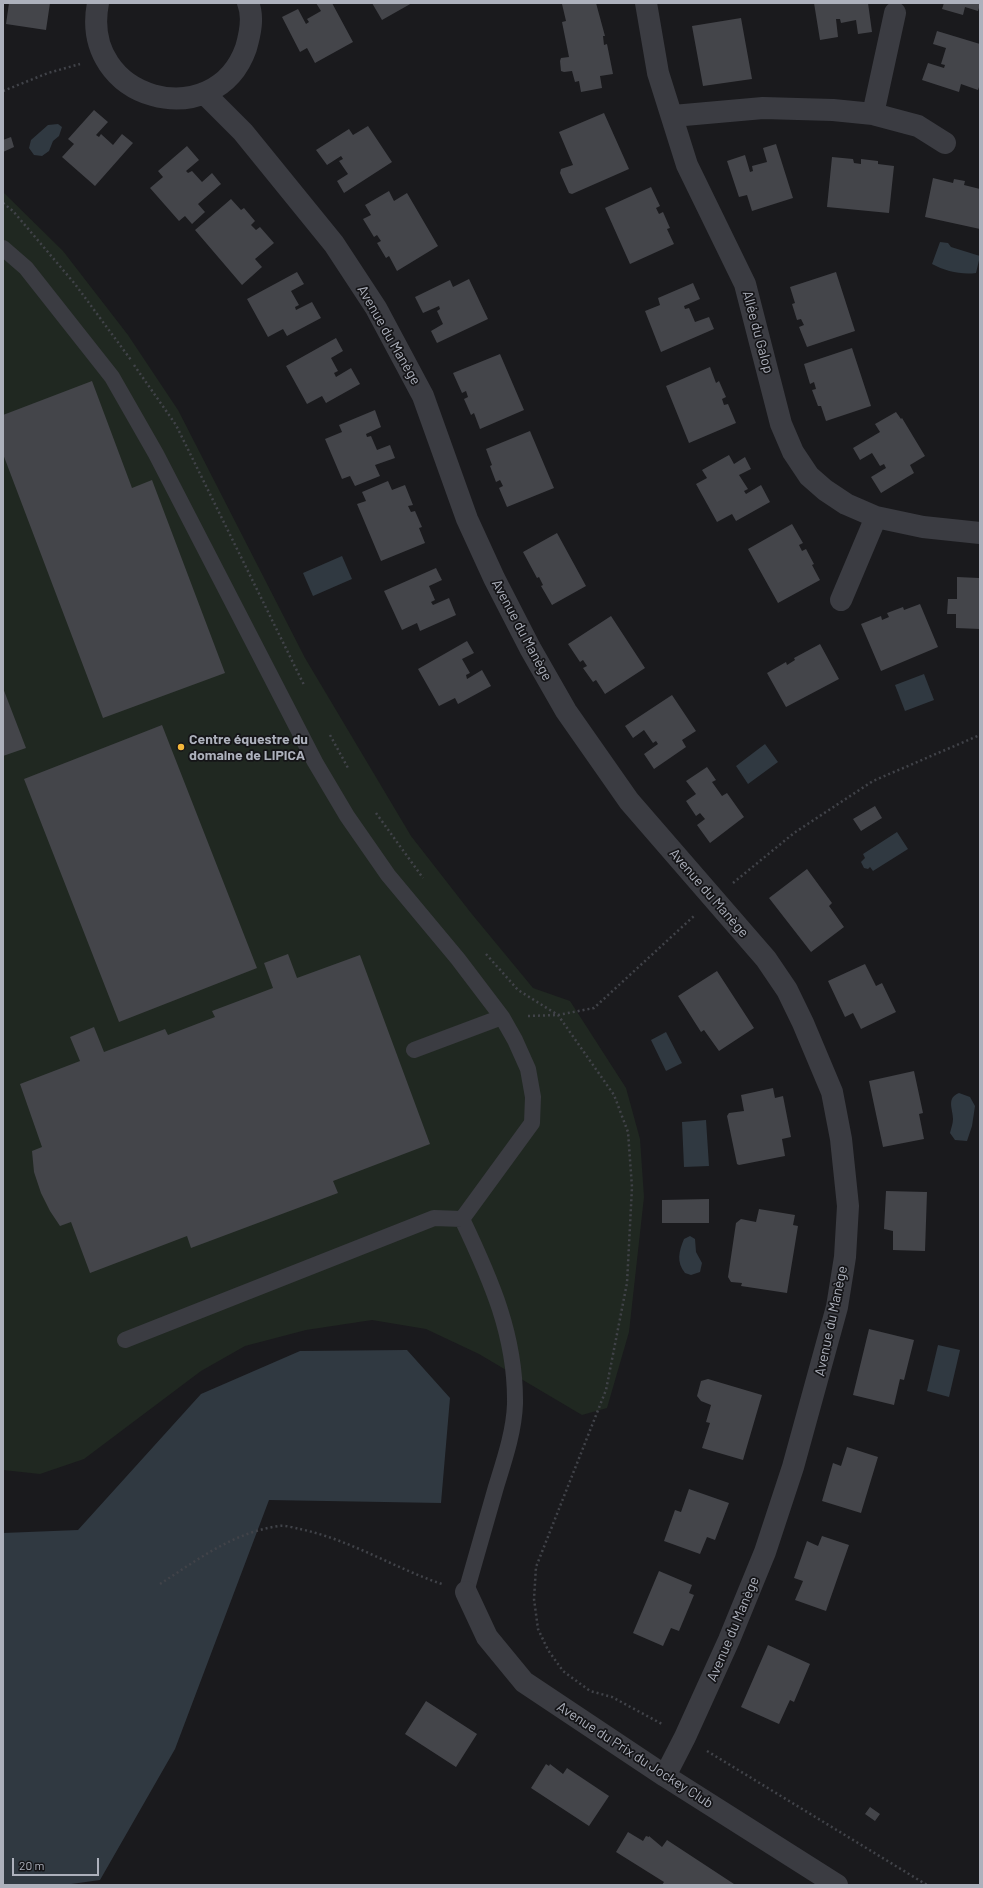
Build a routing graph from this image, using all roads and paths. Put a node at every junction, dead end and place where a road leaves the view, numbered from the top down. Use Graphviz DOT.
graph roads {
  1 [pos="98,3"];
  2 [pos="248,3"];
  3 [pos="646,3"];
  4 [pos="895,13"];
  5 [pos="103,56"];
  6 [pos="3,91"];
  7 [pos="204,93"];
  8 [pos="873,114"];
  9 [pos="673,116"];
  10 [pos="945,143"];
  11 [pos="3,203"];
  12 [pos="3,248"];
  13 [pos="876,517"];
  14 [pos="980,533"];
  15 [pos="841,600"];
  16 [pos="307,691"];
  17 [pos="328,732"];
  18 [pos="980,735"];
  19 [pos="350,771"];
  20 [pos="374,810"];
  21 [pos="425,880"];
  22 [pos="714,898"];
  23 [pos="480,948"];
  24 [pos="558,1015"];
  25 [pos="502,1017"];
  26 [pos="414,1050"];
  27 [pos="462,1219"];
  28 [pos="125,1340"];
  29 [pos="160,1584"];
  30 [pos="466,1592"];
  31 [pos="685,1737"];
  32 [pos="665,1776"];
  33 [pos="837,1885"];
  34 [pos="927,1885"];
  1 -- 5 [label="street"];
  2 -- 7 [label="street"];
  3 -- 9 [label="street, Allée du Galop"];
  4 -- 8 [label="street"];
  5 -- 6 [label="path"];
  5 -- 7 [label="street"];
  7 -- 22 [label="street, Avenue du Manège"];
  8 -- 9 [label="street"];
  8 -- 10 [label="street"];
  9 -- 13 [label="street, Allée du Galop"];
  11 -- 16 [label="path"];
  12 -- 25 [label="lane"];
  13 -- 14 [label="street, Allée du Galop"];
  13 -- 15 [label="street"];
  17 -- 19 [label="path"];
  18 -- 22 [label="path"];
  20 -- 21 [label="path"];
  22 -- 24 [label="path"];
  22 -- 31 [label="street, Avenue du Manège"];
  23 -- 24 [label="path"];
  24 -- 25 [label="path"];
  24 -- 31 [label="path"];
  25 -- 26 [label="lane"];
  25 -- 27 [label="lane"];
  27 -- 28 [label="lane"];
  27 -- 30 [label="lane"];
  29 -- 30 [label="path"];
  30 -- 32 [label="street, Avenue du Prix du Jockey Club"];
  31 -- 32 [label="street, Avenue du Manège"];
  31 -- 34 [label="path"];
  32 -- 33 [label="street, Avenue du Prix du Jockey Club"];
}
